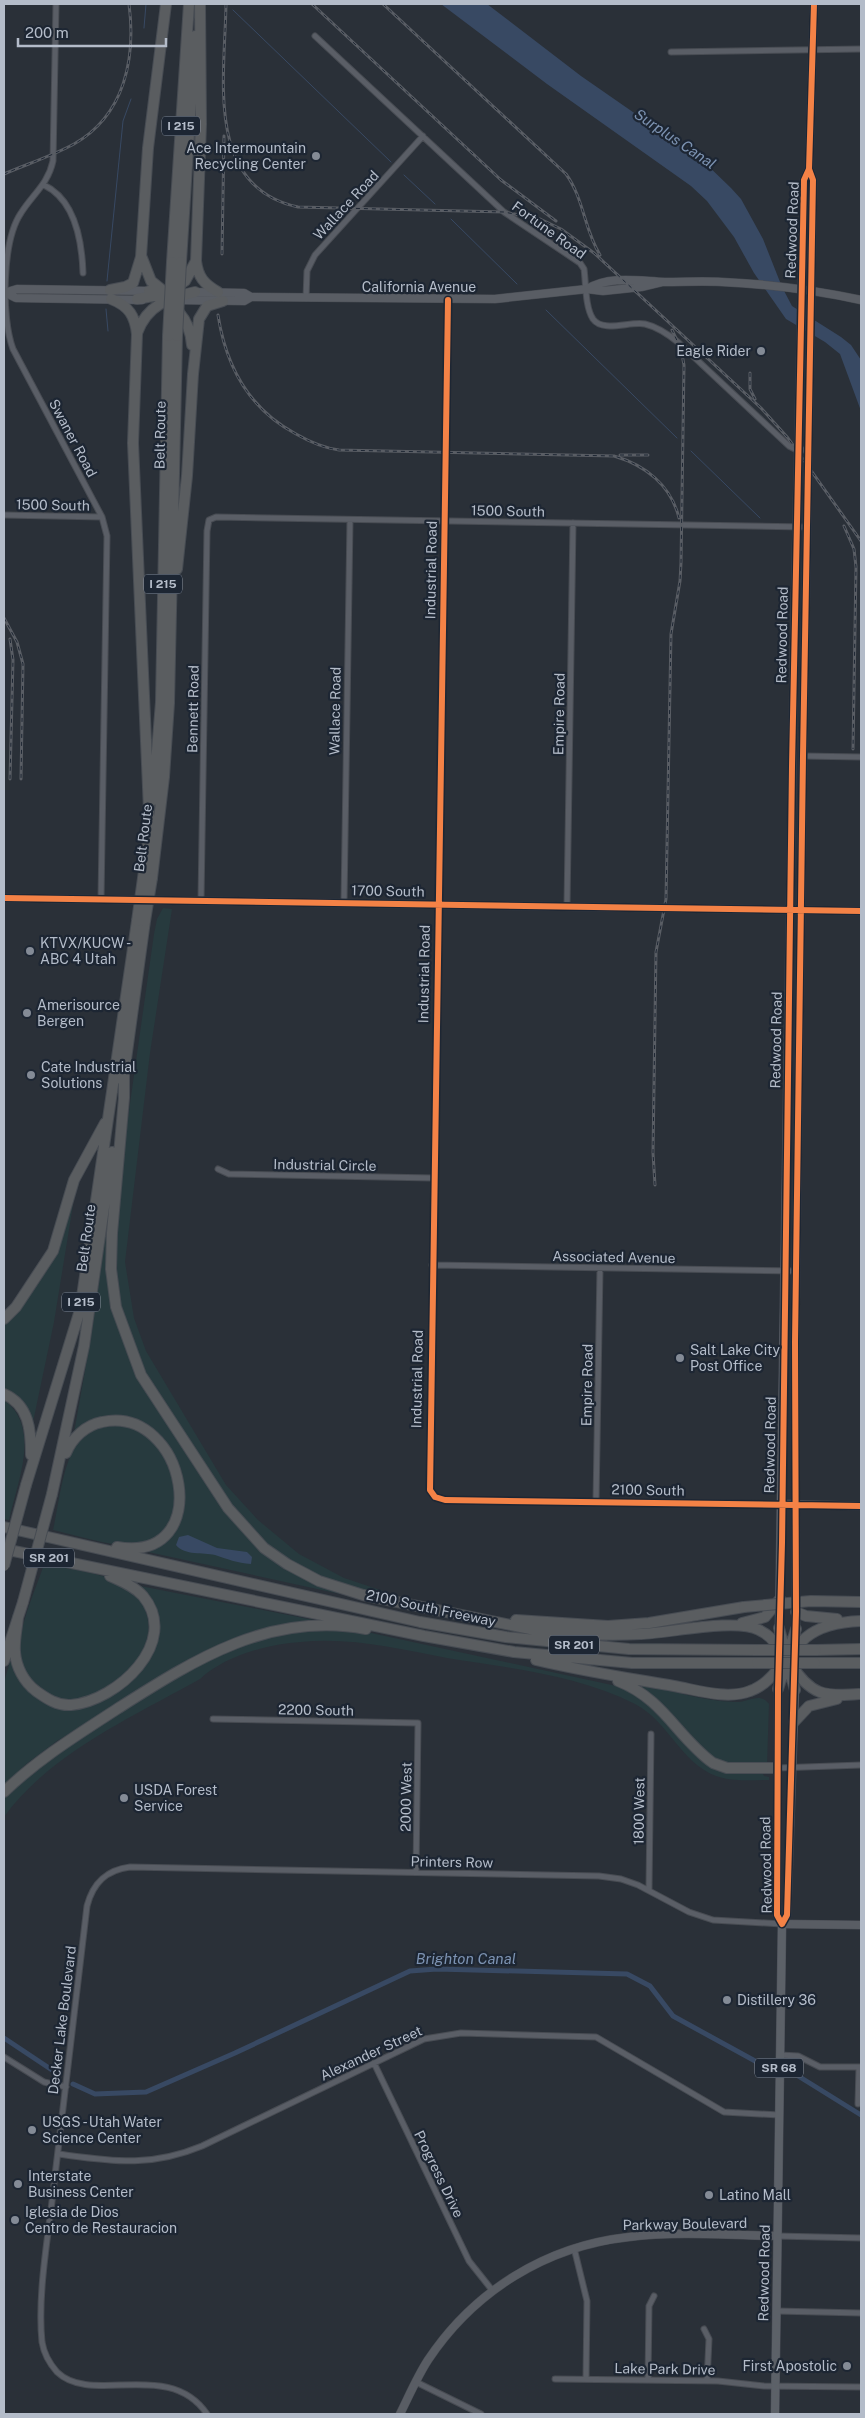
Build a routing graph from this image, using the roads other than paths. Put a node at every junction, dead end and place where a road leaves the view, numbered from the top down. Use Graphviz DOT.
graph roads {
  1 [pos="56,4"];
  2 [pos="166,4"];
  3 [pos="189,4"];
  4 [pos="199,4"];
  5 [pos="814,4"];
  6 [pos="315,36"];
  7 [pos="812,48"];
  8 [pos="861,49"];
  9 [pos="671,52"];
  10 [pos="423,136"];
  11 [pos="809,169"];
  12 [pos="44,185"];
  13 [pos="141,257"];
  14 [pos="196,261"];
  15 [pos="176,262"];
  16 [pos="83,273"];
  17 [pos="586,289"];
  18 [pos="802,289"];
  19 [pos="811,291"];
  20 [pos="195,292"];
  21 [pos="5,293"];
  22 [pos="163,294"];
  23 [pos="110,295"];
  24 [pos="220,296"];
  25 [pos="306,298"];
  26 [pos="137,299"];
  27 [pos="185,300"];
  28 [pos="448,300"];
  29 [pos="861,300"];
  30 [pos="137,334"];
  31 [pos="172,336"];
  32 [pos="193,374"];
  33 [pos="799,450"];
  34 [pos="808,450"];
  35 [pos="4,515"];
  36 [pos="102,517"];
  37 [pos="209,520"];
  38 [pos="350,520"];
  39 [pos="444,521"];
  40 [pos="573,523"];
  41 [pos="796,526"];
  42 [pos="806,527"];
  43 [pos="171,620"];
  44 [pos="803,756"];
  45 [pos="861,757"];
  46 [pos="150,833"];
  47 [pos="148,878"];
  48 [pos="4,898"];
  49 [pos="102,899"];
  50 [pos="202,900"];
  51 [pos="344,902"];
  52 [pos="438,904"];
  53 [pos="567,906"];
  54 [pos="790,910"];
  55 [pos="801,910"];
  56 [pos="861,911"];
  57 [pos="141,921"];
  58 [pos="124,1074"];
  59 [pos="110,1113"];
  60 [pos="218,1169"];
  61 [pos="433,1178"];
  62 [pos="432,1265"];
  63 [pos="600,1268"];
  64 [pos="785,1270"];
  65 [pos="796,1271"];
  66 [pos="4,1319"];
  67 [pos="4,1394"];
  68 [pos="32,1462"];
  69 [pos="53,1489"];
  70 [pos="435,1498"];
  71 [pos="596,1502"];
  72 [pos="782,1504"];
  73 [pos="796,1504"];
  74 [pos="861,1506"];
  75 [pos="4,1526"];
  76 [pos="37,1534"];
  77 [pos="4,1549"];
  78 [pos="4,1566"];
  79 [pos="93,1568"];
  80 [pos="780,1599"];
  81 [pos="861,1602"];
  82 [pos="434,1610"];
  83 [pos="796,1612"];
  84 [pos="392,1615"];
  85 [pos="18,1618"];
  86 [pos="861,1621"];
  87 [pos="721,1626"];
  88 [pos="779,1628"];
  89 [pos="796,1629"];
  90 [pos="540,1631"];
  91 [pos="424,1636"];
  92 [pos="471,1645"];
  93 [pos="778,1647"];
  94 [pos="861,1649"];
  95 [pos="4,1660"];
  96 [pos="788,1661"];
  97 [pos="861,1663"];
  98 [pos="596,1674"];
  99 [pos="778,1690"];
  100 [pos="795,1690"];
  101 [pos="860,1694"];
  102 [pos="213,1720"];
  103 [pos="794,1722"];
  104 [pos="418,1723"];
  105 [pos="651,1734"];
  106 [pos="861,1765"];
  107 [pos="793,1766"];
  108 [pos="777,1768"];
  109 [pos="4,1792"];
  110 [pos="111,1871"];
  111 [pos="416,1872"];
  112 [pos="649,1889"];
  113 [pos="782,1924"];
  114 [pos="861,1925"];
  115 [pos="780,2055"];
  116 [pos="4,2057"];
  117 [pos="374,2063"];
  118 [pos="860,2067"];
  119 [pos="66,2087"];
  120 [pos="858,2104"];
  121 [pos="779,2115"];
  122 [pos="58,2154"];
  123 [pos="777,2236"];
  124 [pos="861,2238"];
  125 [pos="574,2248"];
  126 [pos="492,2290"];
  127 [pos="654,2296"];
  128 [pos="776,2311"];
  129 [pos="861,2312"];
  130 [pos="704,2329"];
  131 [pos="555,2379"];
  132 [pos="586,2379"];
  133 [pos="648,2380"];
  134 [pos="707,2381"];
  135 [pos="416,2382"];
  136 [pos="775,2386"];
  137 [pos="861,2387"];
  138 [pos="207,2414"];
  139 [pos="400,2414"];
  140 [pos="481,2414"];
  141 [pos="774,2414"];
  1 -- 12 [label="street, Swaner Road"];
  2 -- 13 [label="highway"];
  3 -- 15 [label="highway, Belt Route / I 215"];
  4 -- 14 [label="highway"];
  4 -- 15 [label="highway, Belt Route / I 215"];
  5 -- 7 [label="main road, Redwood Road"];
  6 -- 10 [label="street, Fortune Road"];
  7 -- 8 [label="street"];
  7 -- 9 [label="street"];
  7 -- 11 [label="main road, Redwood Road"];
  10 -- 17 [label="street, Fortune Road"];
  10 -- 25 [label="street, Wallace Road"];
  11 -- 18 [label="main road, Redwood Road"];
  11 -- 19 [label="main road, Redwood Road"];
  12 -- 16 [label="street"];
  12 -- 21 [label="street, Swaner Road"];
  13 -- 22 [label="highway"];
  13 -- 23 [label="highway"];
  14 -- 22 [label="highway"];
  14 -- 24 [label="highway"];
  15 -- 31 [label="highway, Belt Route / I 215, bridge"];
  17 -- 18 [label="street, California Avenue"];
  17 -- 28 [label="street, California Avenue"];
  17 -- 33 [label="street, Fortune Road"];
  18 -- 19 [label="street, California Avenue"];
  18 -- 33 [label="main road, Redwood Road"];
  19 -- 29 [label="street, California Avenue"];
  19 -- 34 [label="main road, Redwood Road"];
  20 -- 22 [label="highway"];
  20 -- 24 [label="street, California Avenue"];
  21 -- 23 [label="street"];
  21 -- 36 [label="street, Swaner Road"];
  22 -- 23 [label="street"];
  22 -- 26 [label="highway"];
  22 -- 27 [label="highway"];
  22 -- 30 [label="highway"];
  22 -- 32 [label="highway"];
  23 -- 26 [label="street"];
  23 -- 30 [label="highway"];
  24 -- 25 [label="street, California Avenue"];
  24 -- 27 [label="street, California Avenue"];
  24 -- 32 [label="highway"];
  25 -- 28 [label="street, California Avenue"];
  28 -- 39 [label="street, Industrial Road"];
  30 -- 46 [label="highway"];
  31 -- 43 [label="highway, Belt Route / I 215"];
  31 -- 46 [label="highway, Belt Route / I 215"];
  32 -- 43 [label="highway"];
  33 -- 34 [label="street"];
  33 -- 41 [label="main road, Redwood Road"];
  34 -- 42 [label="main road, Redwood Road"];
  35 -- 36 [label="street, 1500 South"];
  36 -- 49 [label="street, Swaner Road"];
  37 -- 38 [label="street, 1500 South"];
  37 -- 50 [label="street, Bennett Road"];
  38 -- 39 [label="street, 1500 South"];
  38 -- 51 [label="street, Wallace Road"];
  39 -- 40 [label="street, 1500 South"];
  39 -- 52 [label="street, Industrial Road"];
  40 -- 41 [label="street, 1500 South"];
  40 -- 53 [label="street, Empire Road"];
  41 -- 42 [label="street, 1500 South"];
  41 -- 54 [label="main road, Redwood Road"];
  42 -- 44 [label="main road, Redwood Road"];
  43 -- 47 [label="highway, Belt Route / I 215"];
  44 -- 45 [label="street"];
  44 -- 55 [label="main road, Redwood Road"];
  46 -- 47 [label="highway, Belt Route / I 215"];
  47 -- 57 [label="highway, Belt Route / I 215, bridge"];
  48 -- 49 [label="street, 1700 South"];
  49 -- 50 [label="street, 1700 South"];
  50 -- 51 [label="street, 1700 South"];
  51 -- 52 [label="street, 1700 South"];
  52 -- 53 [label="street, 1700 South"];
  52 -- 61 [label="street, Industrial Road"];
  53 -- 54 [label="street, 1700 South"];
  54 -- 55 [label="street, 1700 South"];
  54 -- 64 [label="main road, Redwood Road"];
  55 -- 56 [label="street, 1700 South"];
  55 -- 65 [label="main road, Redwood Road"];
  57 -- 58 [label="highway, Belt Route / I 215"];
  57 -- 59 [label="highway, Belt Route / I 215"];
  58 -- 69 [label="highway, Belt Route / I 215"];
  58 -- 82 [label="highway"];
  59 -- 66 [label="highway"];
  59 -- 68 [label="highway, Belt Route / I 215"];
  60 -- 61 [label="street, Industrial Circle"];
  61 -- 62 [label="street, Industrial Road"];
  62 -- 63 [label="street, Associated Avenue"];
  62 -- 70 [label="street, Industrial Road"];
  63 -- 64 [label="street, Associated Avenue"];
  63 -- 71 [label="street, Empire Road"];
  64 -- 65 [label="street, Associated Avenue"];
  64 -- 72 [label="main road, Redwood Road"];
  65 -- 73 [label="main road, Redwood Road"];
  67 -- 68 [label="highway"];
  68 -- 78 [label="highway, Belt Route / I 215, bridge"];
  69 -- 76 [label="highway"];
  69 -- 85 [label="highway, Belt Route / I 215, bridge"];
  70 -- 71 [label="street, 2100 South"];
  71 -- 72 [label="street, 2100 South"];
  72 -- 73 [label="street, 2100 South"];
  72 -- 80 [label="main road, Redwood Road"];
  73 -- 74 [label="street, 2100 South"];
  73 -- 83 [label="main road, Redwood Road"];
  75 -- 76 [label="highway, 2100 South Freeway / SR 201"];
  76 -- 84 [label="highway, 2100 South Freeway / SR 201"];
  77 -- 79 [label="highway, 2100 South Freeway / SR 201"];
  79 -- 85 [label="highway"];
  79 -- 91 [label="highway, 2100 South Freeway / SR 201"];
  80 -- 87 [label="highway"];
  80 -- 88 [label="main road, Redwood Road"];
  81 -- 82 [label="highway, bridge"];
  82 -- 90 [label="highway"];
  83 -- 86 [label="highway"];
  83 -- 89 [label="main road, Redwood Road"];
  84 -- 90 [label="highway"];
  84 -- 94 [label="highway, 2100 South Freeway / SR 201, bridge"];
  85 -- 95 [label="highway, Belt Route / I 215"];
  86 -- 96 [label="highway"];
  87 -- 90 [label="highway"];
  87 -- 93 [label="highway"];
  88 -- 93 [label="main road, Redwood Road"];
  88 -- 96 [label="highway"];
  89 -- 96 [label="highway"];
  91 -- 92 [label="highway, 2100 South Freeway / SR 201"];
  91 -- 109 [label="highway"];
  92 -- 97 [label="highway, 2100 South Freeway / SR 201, bridge"];
  92 -- 98 [label="highway"];
  93 -- 96 [label="highway"];
  96 -- 98 [label="highway"];
  96 -- 99 [label="highway"];
  96 -- 100 [label="highway"];
  96 -- 101 [label="highway"];
  98 -- 108 [label="highway"];
  99 -- 108 [label="main road, Redwood Road / SR 68"];
  100 -- 103 [label="main road, Redwood Road / SR 68"];
  101 -- 103 [label="highway"];
  102 -- 104 [label="street, 2200 South"];
  103 -- 107 [label="main road, Redwood Road / SR 68"];
  104 -- 111 [label="street, 2000 West"];
  105 -- 112 [label="street, 1800 West"];
  106 -- 107 [label="street"];
  107 -- 108 [label="street"];
  107 -- 113 [label="main road, Redwood Road / SR 68"];
  108 -- 113 [label="main road, Redwood Road / SR 68"];
  110 -- 111 [label="street, Printers Row"];
  110 -- 119 [label="street, Decker Lake Boulevard"];
  111 -- 112 [label="street, Printers Row"];
  112 -- 113 [label="street, Printers Row"];
  113 -- 114 [label="street"];
  113 -- 115 [label="main road, Redwood Road / SR 68"];
  115 -- 118 [label="street"];
  115 -- 121 [label="main road, Redwood Road / SR 68"];
  116 -- 119 [label="street"];
  117 -- 121 [label="street, Alexander Street"];
  117 -- 122 [label="street, Alexander Street"];
  117 -- 126 [label="street, Progress Drive"];
  118 -- 120 [label="street"];
  119 -- 122 [label="street, Decker Lake Boulevard"];
  121 -- 123 [label="main road, Redwood Road / SR 68"];
  122 -- 138 [label="street, Decker Lake Boulevard"];
  123 -- 124 [label="street"];
  123 -- 125 [label="street, Parkway Boulevard"];
  123 -- 128 [label="main road, Redwood Road / SR 68"];
  125 -- 126 [label="street, Parkway Boulevard"];
  125 -- 132 [label="street"];
  126 -- 135 [label="street, Parkway Boulevard"];
  127 -- 133 [label="street"];
  128 -- 129 [label="street"];
  128 -- 136 [label="main road, Redwood Road / SR 68"];
  130 -- 134 [label="street"];
  131 -- 132 [label="street, Lake Park Drive"];
  132 -- 133 [label="street, Lake Park Drive"];
  133 -- 134 [label="street, Lake Park Drive"];
  134 -- 136 [label="street, Lake Park Drive"];
  135 -- 139 [label="street, Parkway Boulevard"];
  135 -- 140 [label="street"];
  136 -- 137 [label="street, Lake Park Drive"];
  136 -- 141 [label="main road, Redwood Road / SR 68"];
}
